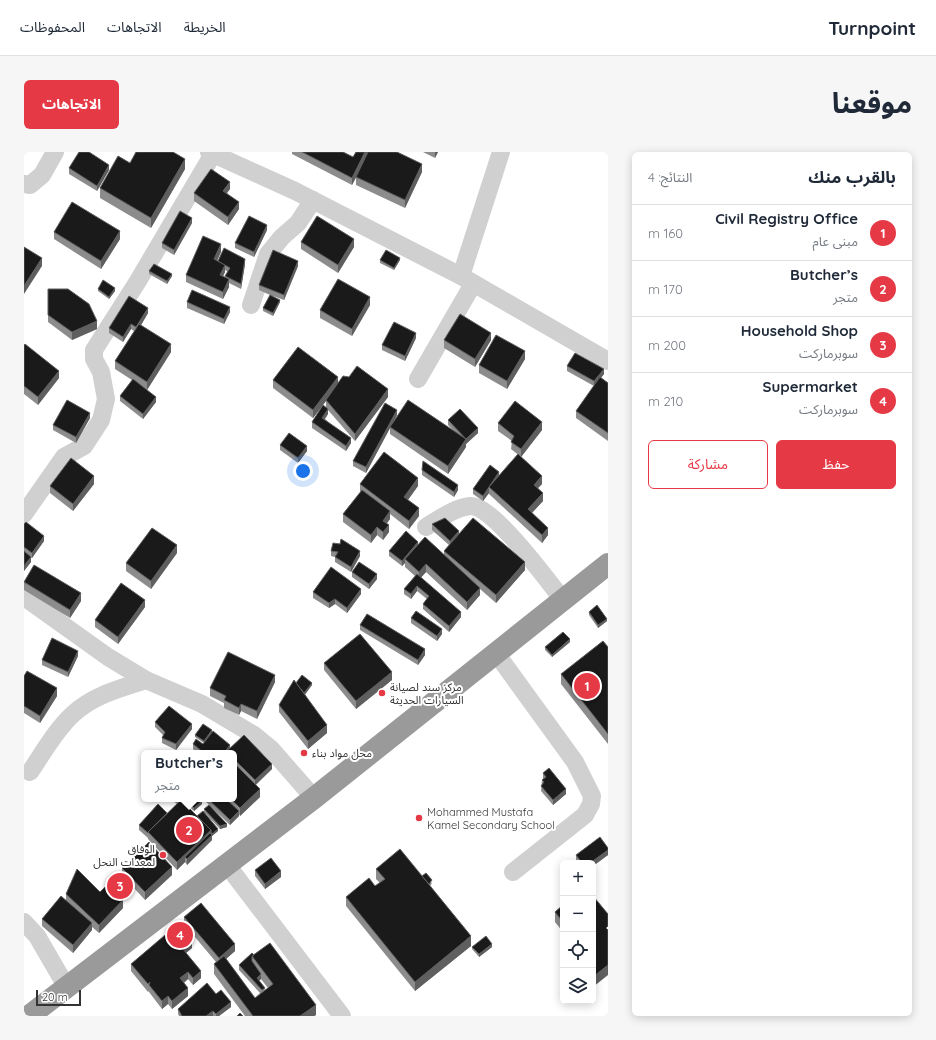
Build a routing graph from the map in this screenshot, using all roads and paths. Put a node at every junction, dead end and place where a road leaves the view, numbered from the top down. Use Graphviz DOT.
graph roads {
  1 [pos="55,152"];
  2 [pos="502,152"];
  3 [pos="211,153"];
  4 [pos="24,184"];
  5 [pos="313,200"];
  6 [pos="467,280"];
  7 [pos="251,305"];
  8 [pos="608,361"];
  9 [pos="418,379"];
  10 [pos="24,514"];
  11 [pos="426,527"];
  12 [pos="608,564"];
  13 [pos="25,599"];
  14 [pos="563,600"];
  15 [pos="496,653"];
  16 [pos="146,680"];
  17 [pos="30,772"];
  18 [pos="314,798"];
  19 [pos="227,864"];
  20 [pos="514,872"];
  21 [pos="24,922"];
  22 [pos="66,986"];
  23 [pos="338,1015"];
  24 [pos="29,1016"];
  1 -- 4 [label="street"];
  2 -- 6 [label="street"];
  3 -- 5 [label="street"];
  3 -- 10 [label="street"];
  5 -- 6 [label="street"];
  5 -- 7 [label="street"];
  6 -- 8 [label="street"];
  6 -- 9 [label="street"];
  11 -- 14 [label="street"];
  12 -- 14 [label="highway"];
  13 -- 16 [label="street"];
  14 -- 15 [label="highway"];
  15 -- 18 [label="highway"];
  15 -- 20 [label="street"];
  16 -- 17 [label="street"];
  16 -- 18 [label="street"];
  18 -- 19 [label="highway"];
  19 -- 22 [label="highway"];
  19 -- 23 [label="street"];
  21 -- 22 [label="street"];
  22 -- 24 [label="highway"];
}
